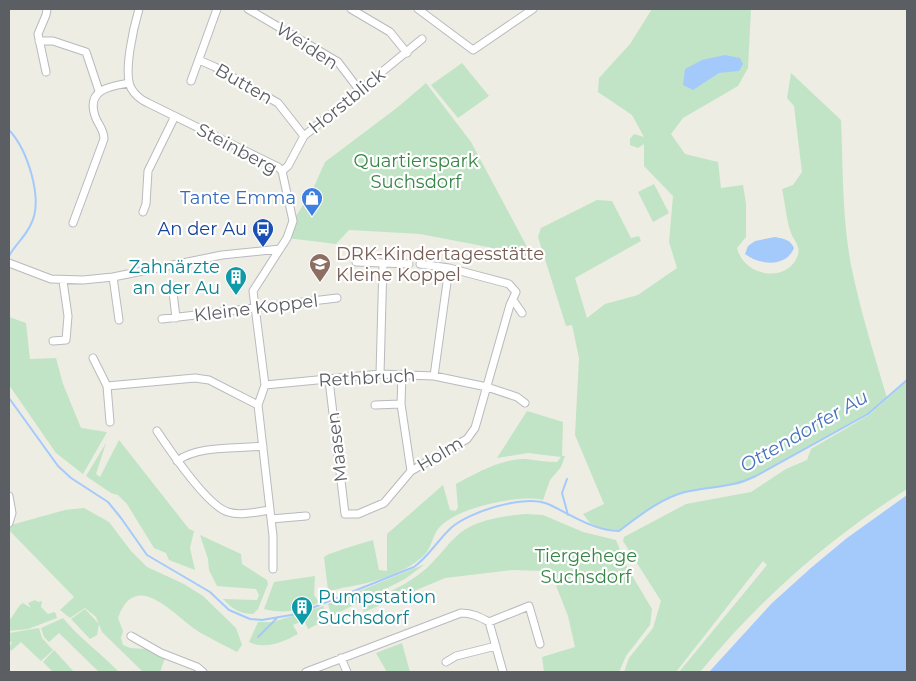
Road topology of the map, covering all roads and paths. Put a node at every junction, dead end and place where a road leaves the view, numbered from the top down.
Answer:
1 (47, 9) edge
2 (139, 9) edge
3 (217, 9) edge
4 (248, 9) edge
5 (351, 9) edge
6 (418, 9) edge
7 (533, 9) edge
8 (422, 39) dead end
9 (39, 41) junction
10 (407, 53) junction
11 (199, 60) junction
12 (46, 72) dead end
13 (191, 81) dead end
14 (129, 83) junction
15 (360, 91) junction
16 (99, 92) junction
17 (175, 116) junction
18 (304, 136) junction
19 (282, 171) junction
20 (143, 212) dead end
21 (73, 224) dead end
22 (280, 249) junction
23 (356, 262) dead end
24 (9, 263) edge
25 (383, 263) junction
26 (409, 264) dead end
27 (420, 264) dead end
28 (449, 268) junction
29 (113, 276) junction
30 (64, 281) junction
31 (173, 292) dead end
32 (337, 298) dead end
33 (514, 300) junction
34 (255, 308) junction
35 (522, 313) dead end
36 (176, 318) junction
37 (119, 320) dead end
38 (162, 320) dead end
39 (53, 341) dead end
40 (93, 358) dead end
41 (380, 374) junction
42 (402, 374) junction
43 (434, 376) junction
44 (329, 380) junction
45 (265, 385) junction
46 (107, 386) junction
47 (487, 387) junction
48 (401, 404) junction
49 (525, 404) dead end
50 (258, 405) junction
51 (375, 405) dead end
52 (110, 422) dead end
53 (157, 430) dead end
54 (263, 446) junction
55 (177, 461) junction
56 (411, 471) junction
57 (9, 496) edge
58 (270, 510) junction
59 (345, 514) joint
60 (306, 516) dead end
61 (271, 519) junction
62 (9, 523) edge
63 (273, 569) dead end
64 (489, 622) junction
65 (131, 636) dead end
66 (540, 644) dead end
67 (496, 646) junction
68 (341, 658) junction
69 (446, 662) dead end
70 (203, 672) edge
71 (306, 672) edge
72 (347, 672) edge
73 (503, 672) edge

1 - 9 street
2 - 14 street
3 - 11 street, Butten
4 - 15 street, Weiden
5 - 10 street
6 - 7 street
8 - 10 street, Horstblick
9 - 12 street
9 - 16 street
10 - 15 street, Horstblick
11 - 13 street, Butten
11 - 18 street, Butten
14 - 16 street
14 - 17 street, Steinberg
15 - 18 street, Horstblick
16 - 21 street
17 - 19 street, Steinberg
17 - 20 street
18 - 19 street, Horstblick
19 - 22 street, Steinberg
22 - 29 street
22 - 34 street, Steinberg
23 - 25 street
24 - 30 street
25 - 26 street
25 - 41 street
27 - 28 street
28 - 33 street
28 - 43 street
29 - 30 street
29 - 37 street
30 - 39 street
31 - 36 street, Kleine Koppel
32 - 34 street, Kleine Koppel
33 - 35 street
33 - 47 street, Holm
34 - 36 street, Kleine Koppel
34 - 45 street, Steinberg
36 - 38 street, Kleine Koppel
40 - 46 street
41 - 42 street, Rethbruch
41 - 44 street, Rethbruch
42 - 43 street, Rethbruch
42 - 48 street
43 - 47 street, Rethbruch
44 - 45 street, Rethbruch
44 - 59 street, Maasen
45 - 50 street, Steinberg
46 - 50 street
46 - 52 street
47 - 49 street, Rethbruch
47 - 56 street, Holm
48 - 51 street
48 - 56 street
50 - 54 street, Steinberg
53 - 55 street
54 - 55 street
54 - 58 street, Steinberg
55 - 58 street
56 - 59 street, Holm
57 - 62 street
58 - 61 street, Steinberg
60 - 61 street
61 - 63 street, Steinberg
64 - 66 street
64 - 67 street
64 - 68 street
65 - 70 street
67 - 69 street
67 - 73 street
68 - 71 street
68 - 72 street

